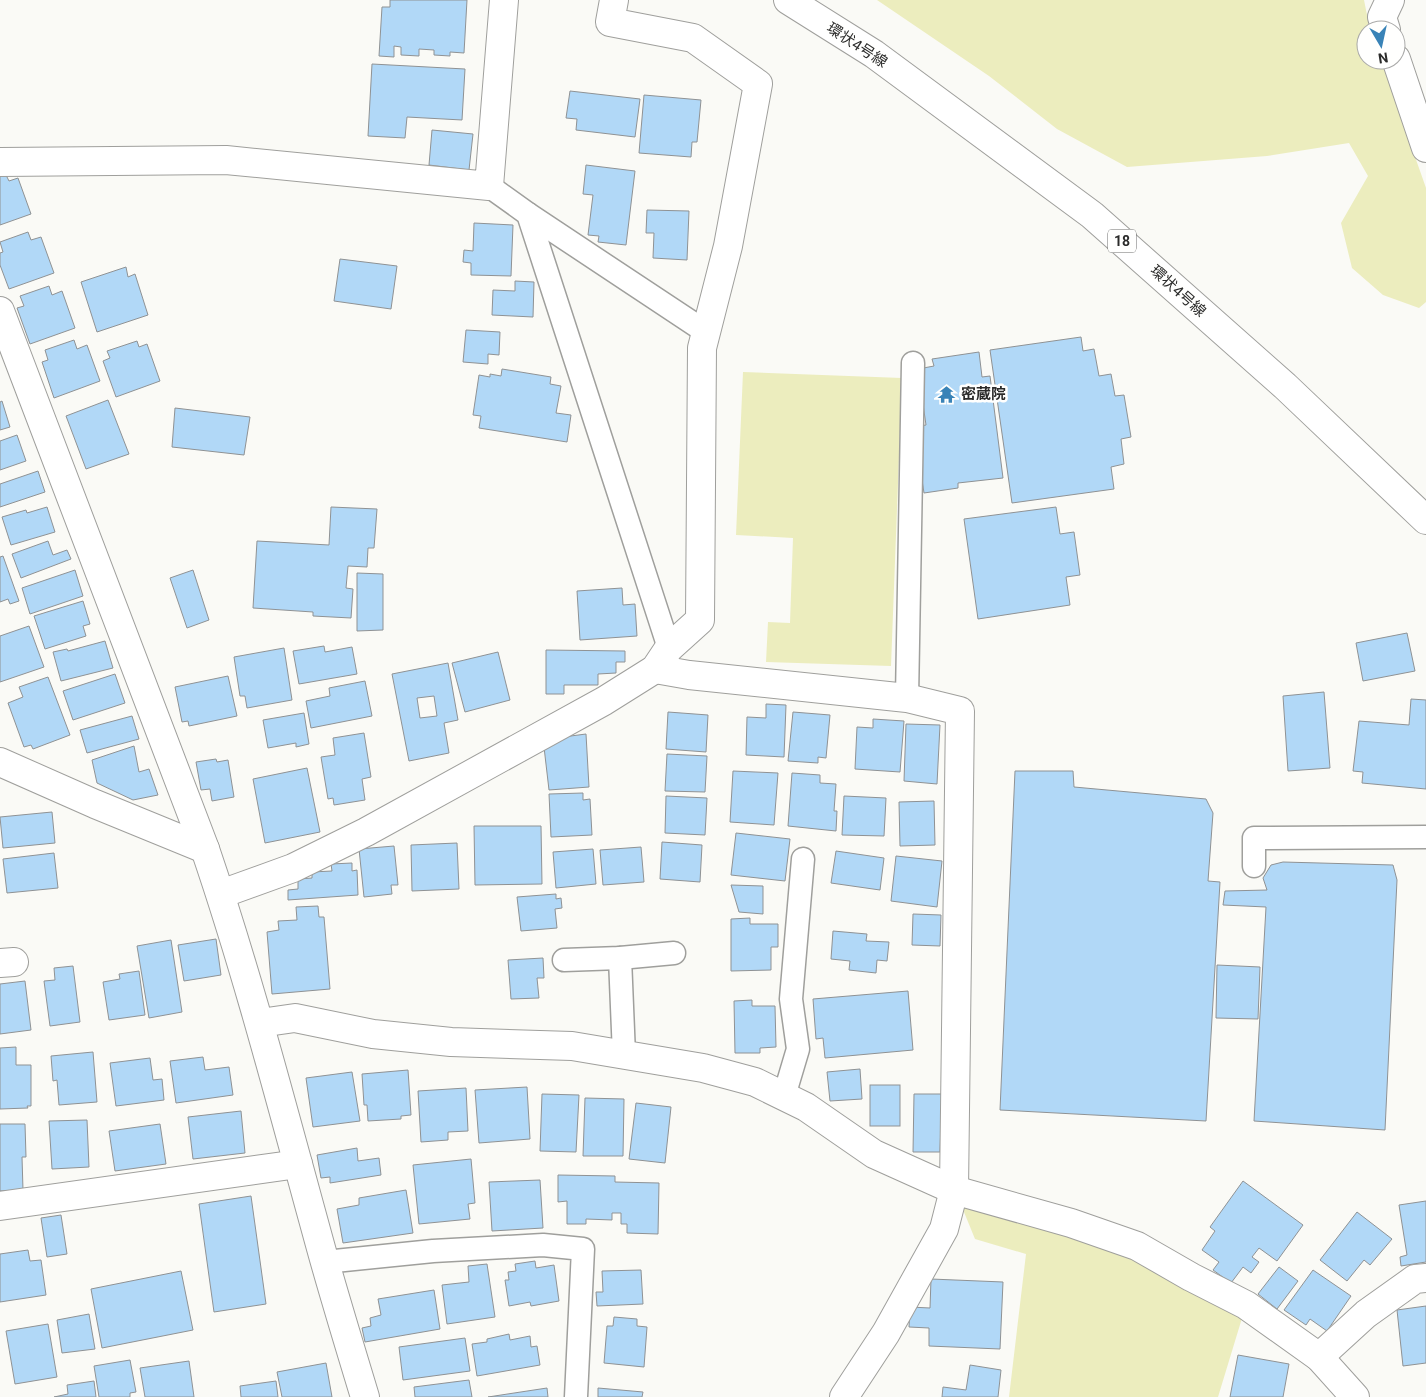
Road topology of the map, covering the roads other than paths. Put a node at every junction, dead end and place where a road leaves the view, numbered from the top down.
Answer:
1 (504, 0) edge
2 (614, 0) edge
3 (788, 0) edge
4 (1390, 0) edge
5 (1383, 20) edge
6 (1400, 70) edge
7 (1426, 148) edge
8 (0, 162) edge
9 (489, 186) junction
10 (528, 214) junction
11 (0, 311) edge
12 (706, 332) junction
13 (913, 363) dead end
14 (1426, 520) edge
15 (662, 658) junction
16 (907, 698) junction
17 (2, 758) edge
18 (1426, 837) edge
19 (205, 849) junction
20 (803, 859) dead end
21 (1254, 866) dead end
22 (220, 894) junction
23 (674, 953) dead end
24 (620, 958) junction
25 (564, 960) dead end
26 (260, 1023) junction
27 (624, 1055) junction
28 (784, 1096) junction
29 (298, 1164) junction
30 (954, 1190) junction
31 (0, 1206) edge
32 (325, 1262) junction
33 (1426, 1278) edge
34 (1319, 1356) junction
35 (365, 1397) edge
36 (576, 1397) edge
37 (844, 1397) edge
38 (1355, 1397) edge

1 - 9 street
2 - 12 street
3 - 14 street, 環状4号線 / 18
4 - 5 street
6 - 7 street
8 - 9 street
9 - 10 lane
10 - 12 lane
10 - 15 lane
11 - 19 street
12 - 15 street
13 - 16 lane
15 - 16 street
15 - 22 street
16 - 30 street
17 - 19 street
18 - 21 lane
19 - 22 street
20 - 28 lane
22 - 26 street
23 - 24 lane
24 - 25 lane
24 - 27 lane
26 - 27 street
26 - 29 street
27 - 28 street
28 - 30 street
29 - 31 street
29 - 32 street
30 - 34 street
30 - 37 street
32 - 35 street
32 - 36 lane
33 - 34 street
34 - 38 street

